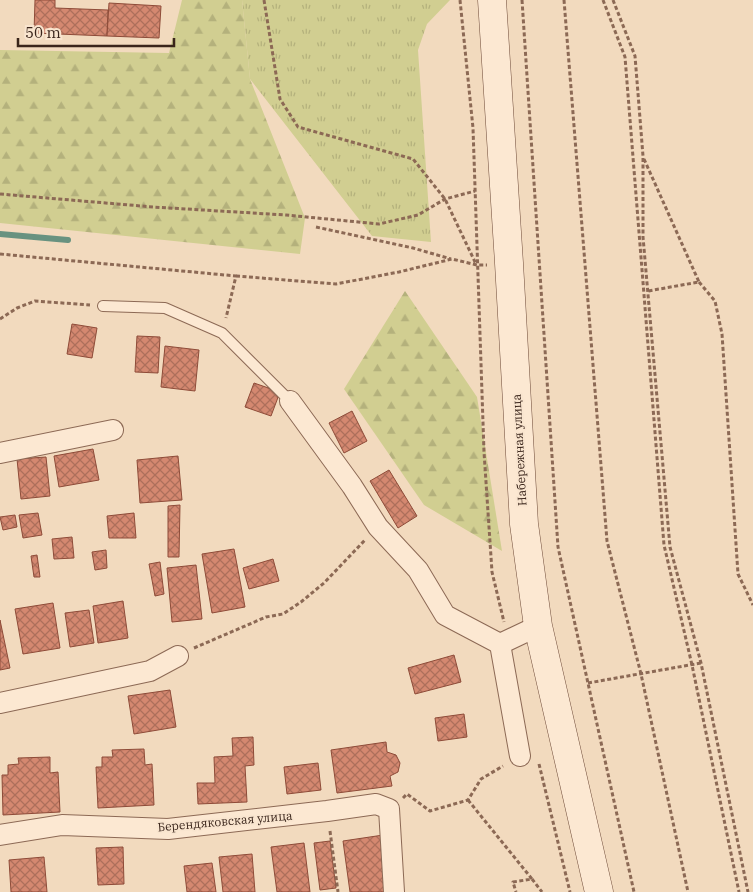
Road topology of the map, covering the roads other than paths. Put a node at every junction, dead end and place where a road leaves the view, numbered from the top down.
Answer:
1 (492, 0) edge
2 (103, 306) road end
3 (290, 401) joint
4 (113, 430) dead end
5 (0, 453) edge
6 (538, 626) junction
7 (500, 644) junction
8 (178, 656) road end
9 (0, 703) edge
10 (520, 756) road end
11 (0, 835) edge
12 (394, 892) edge
13 (598, 892) edge

1 - 6 main road, Набережная улица
2 - 3 lane
3 - 7 street
4 - 5 street
6 - 7 street
6 - 13 main road, Набережная улица
7 - 10 street
8 - 9 street
11 - 12 street, Берендяковская улица

